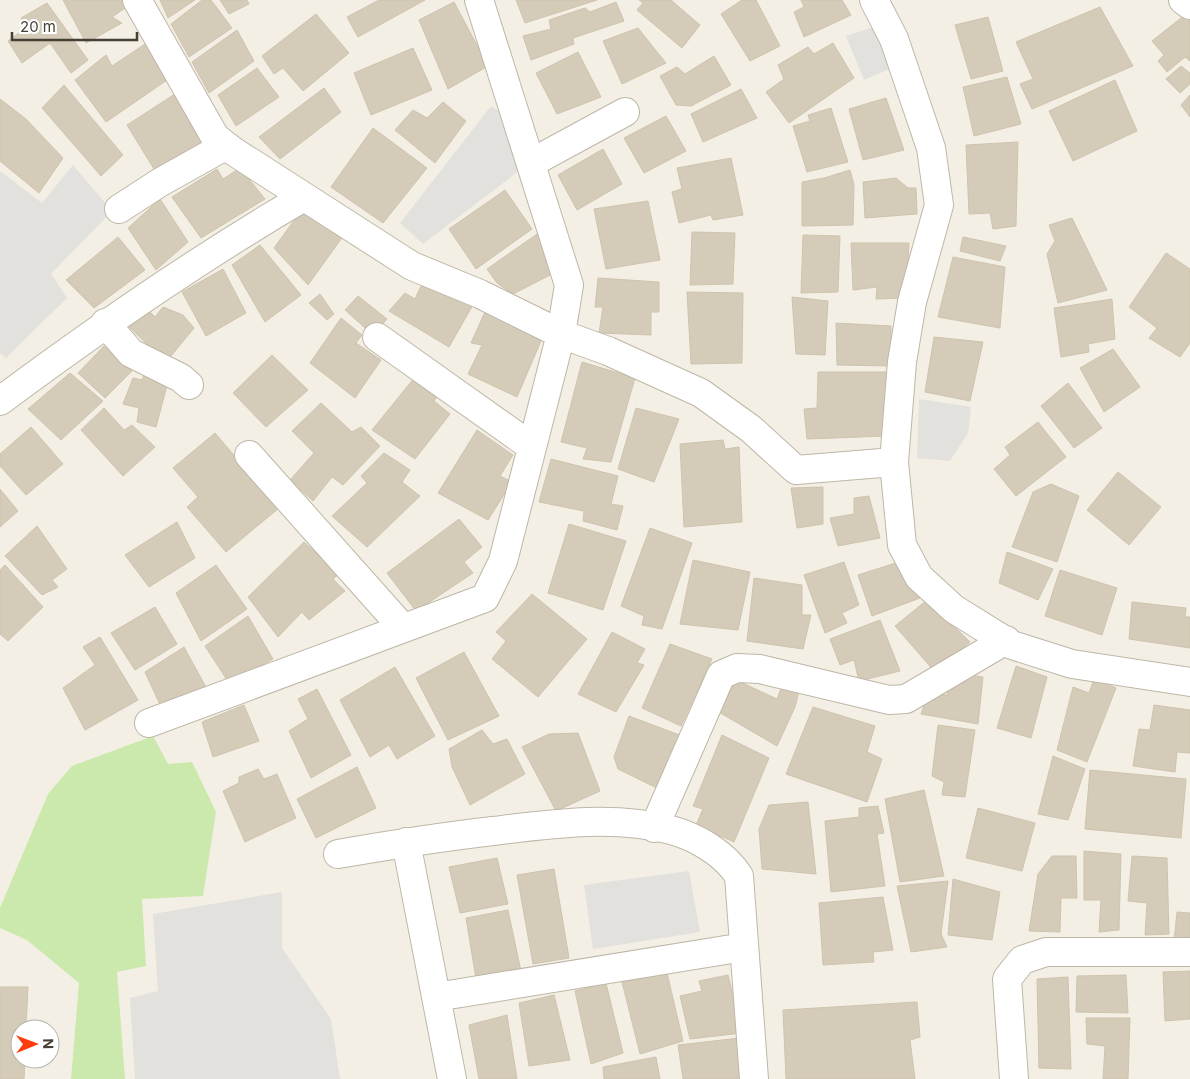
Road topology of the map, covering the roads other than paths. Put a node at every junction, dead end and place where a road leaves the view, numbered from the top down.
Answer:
1 (137, 0) edge
2 (480, 0) edge
3 (874, 0) edge
4 (1184, 0) edge
5 (1190, 5) edge
6 (625, 112) dead end
7 (226, 146) junction
8 (530, 163) junction
9 (304, 197) junction
10 (119, 209) dead end
11 (105, 323) junction
12 (561, 334) junction
13 (377, 337) dead end
14 (189, 385) dead end
15 (0, 401) edge
16 (532, 447) junction
17 (249, 455) dead end
18 (894, 462) junction
19 (403, 628) junction
20 (1006, 640) junction
21 (1190, 682) edge
22 (149, 723) dead end
23 (654, 828) junction
24 (406, 842) junction
25 (338, 854) dead end
26 (744, 947) junction
27 (1190, 952) edge
28 (436, 997) junction
29 (452, 1079) edge
30 (754, 1079) edge
31 (1014, 1079) edge

1 - 7 street
2 - 8 street
3 - 18 street
4 - 5 street
6 - 8 street
7 - 9 street
7 - 10 street
8 - 12 street
9 - 11 street
9 - 12 street
11 - 14 street
11 - 15 street
12 - 16 street
12 - 18 street
13 - 16 street
16 - 19 street
17 - 19 street
18 - 20 street
19 - 22 street
20 - 21 street
20 - 23 street
23 - 24 street
23 - 26 street
24 - 25 street
24 - 28 street
26 - 28 street
26 - 30 street
27 - 31 street
28 - 29 street

